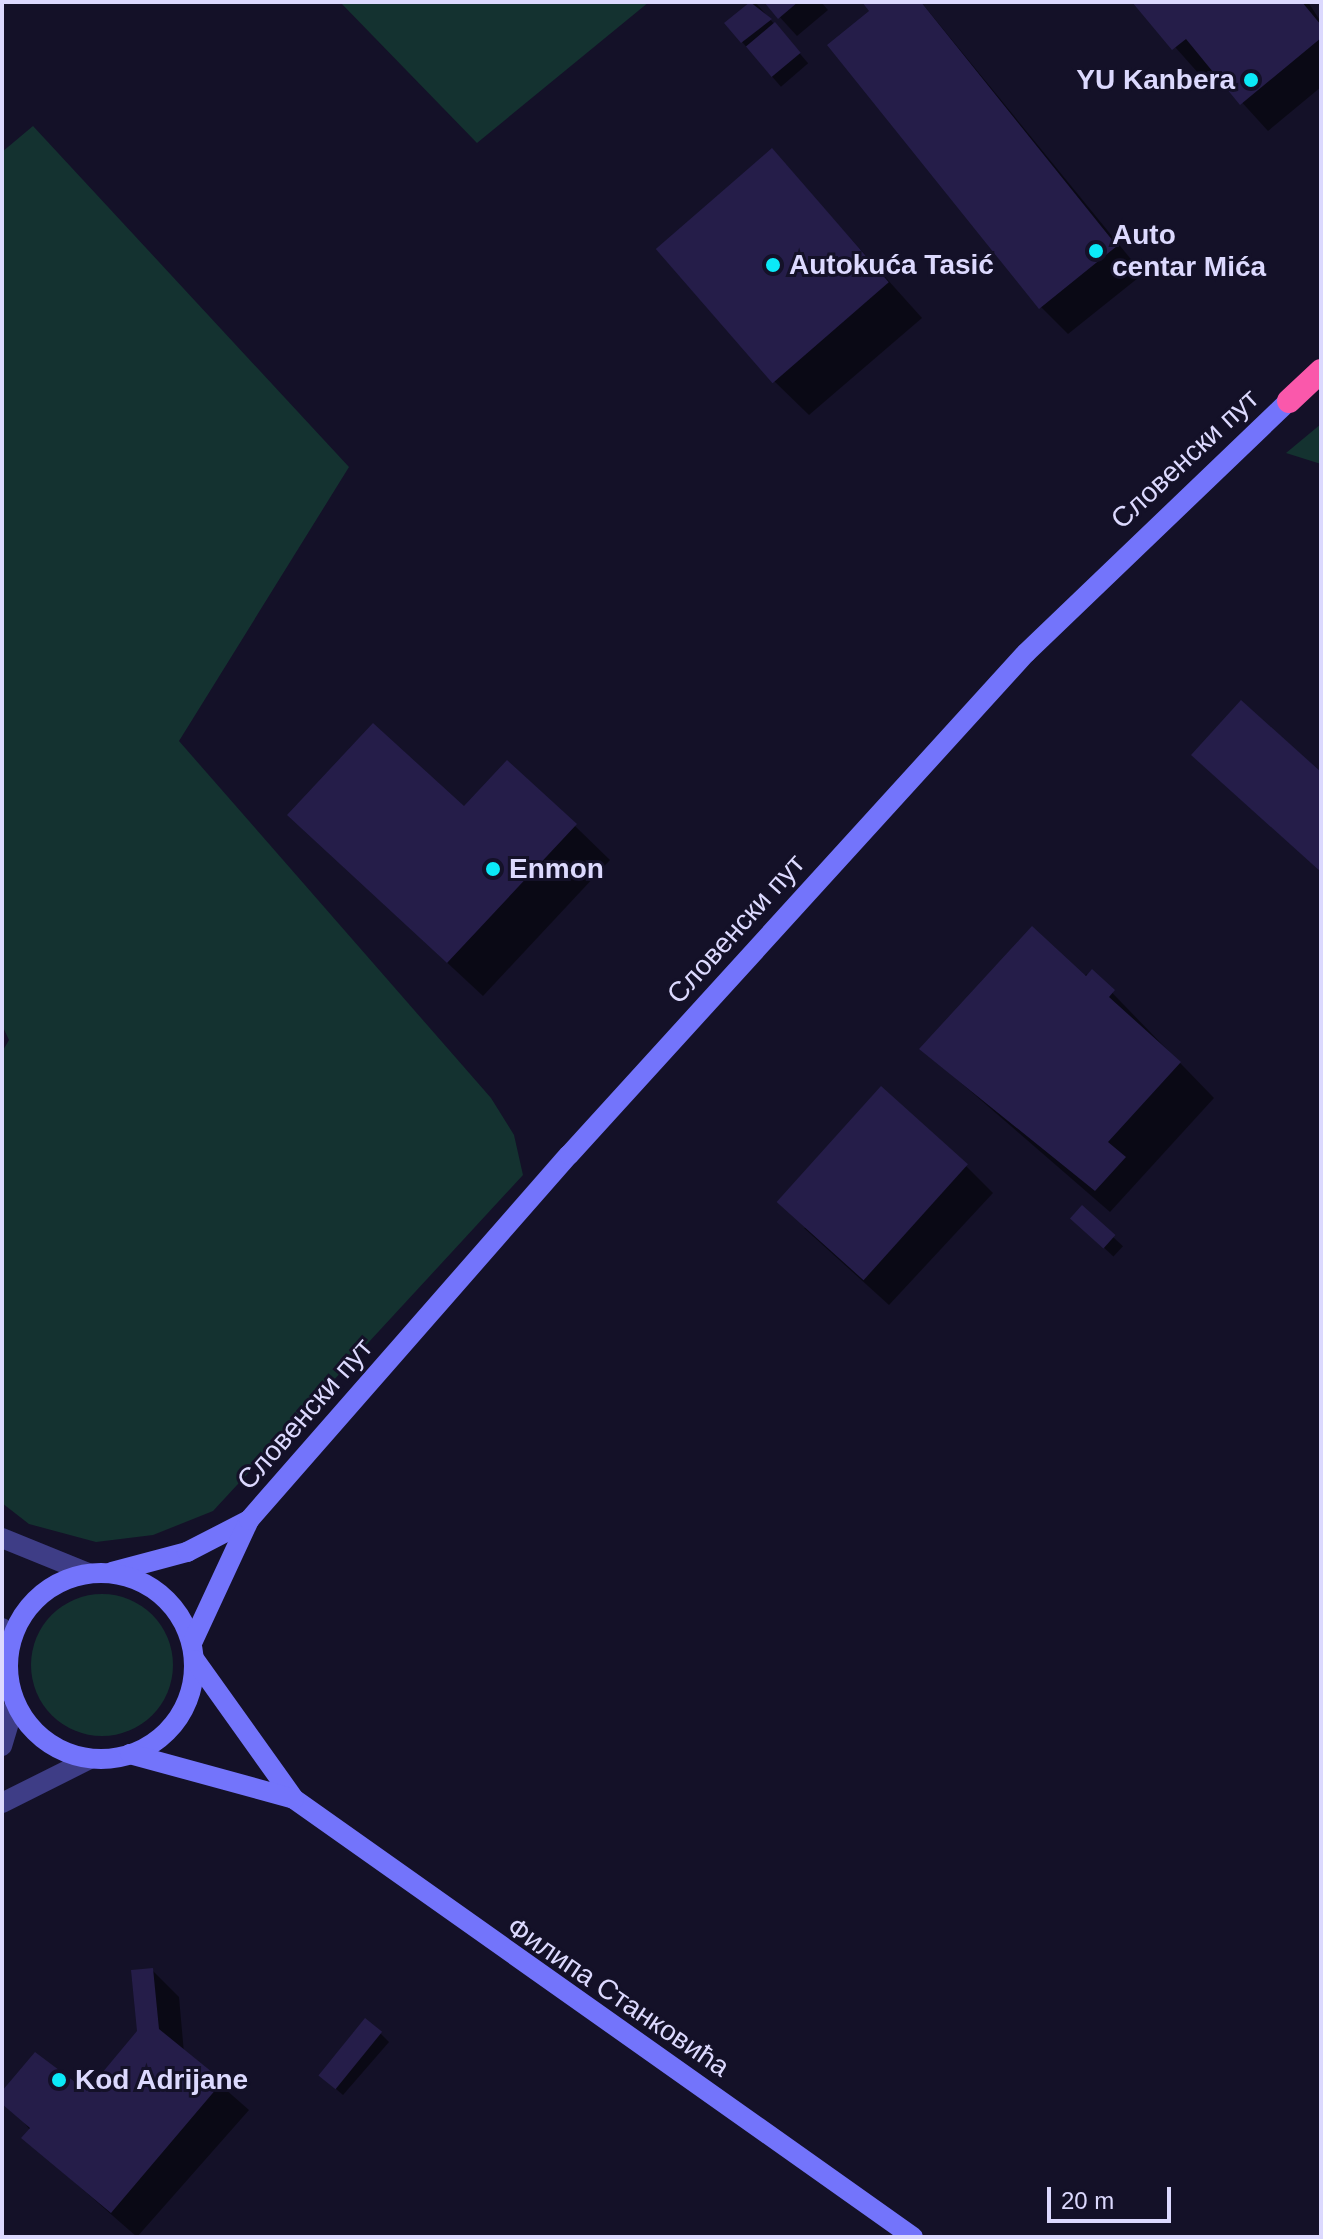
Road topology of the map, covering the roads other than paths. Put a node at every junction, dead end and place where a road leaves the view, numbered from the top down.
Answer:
1 (1321, 371) edge
2 (1289, 401) joint
3 (249, 1520) junction
4 (2, 1538) edge
5 (88, 1573) junction
6 (109, 1573) junction
7 (2, 1628) edge
8 (194, 1652) junction
9 (8, 1653) junction
10 (15, 1703) junction
11 (2, 1746) edge
12 (130, 1754) junction
13 (90, 1759) junction
14 (294, 1799) junction
15 (2, 1803) edge
16 (913, 2237) edge

1 - 2 highway
2 - 3 main road, Словенски пут
3 - 6 main road, Словенски пут
3 - 8 main road, Словенски пут
4 - 5 street
5 - 6 main road
5 - 9 main road
6 - 8 main road
7 - 9 street
8 - 12 main road
8 - 14 main road, Филипа Станковића
9 - 10 main road
10 - 11 street
10 - 13 main road
12 - 13 main road
12 - 14 main road, Филипа Станковића
13 - 15 street
14 - 16 main road, Филипа Станковића

